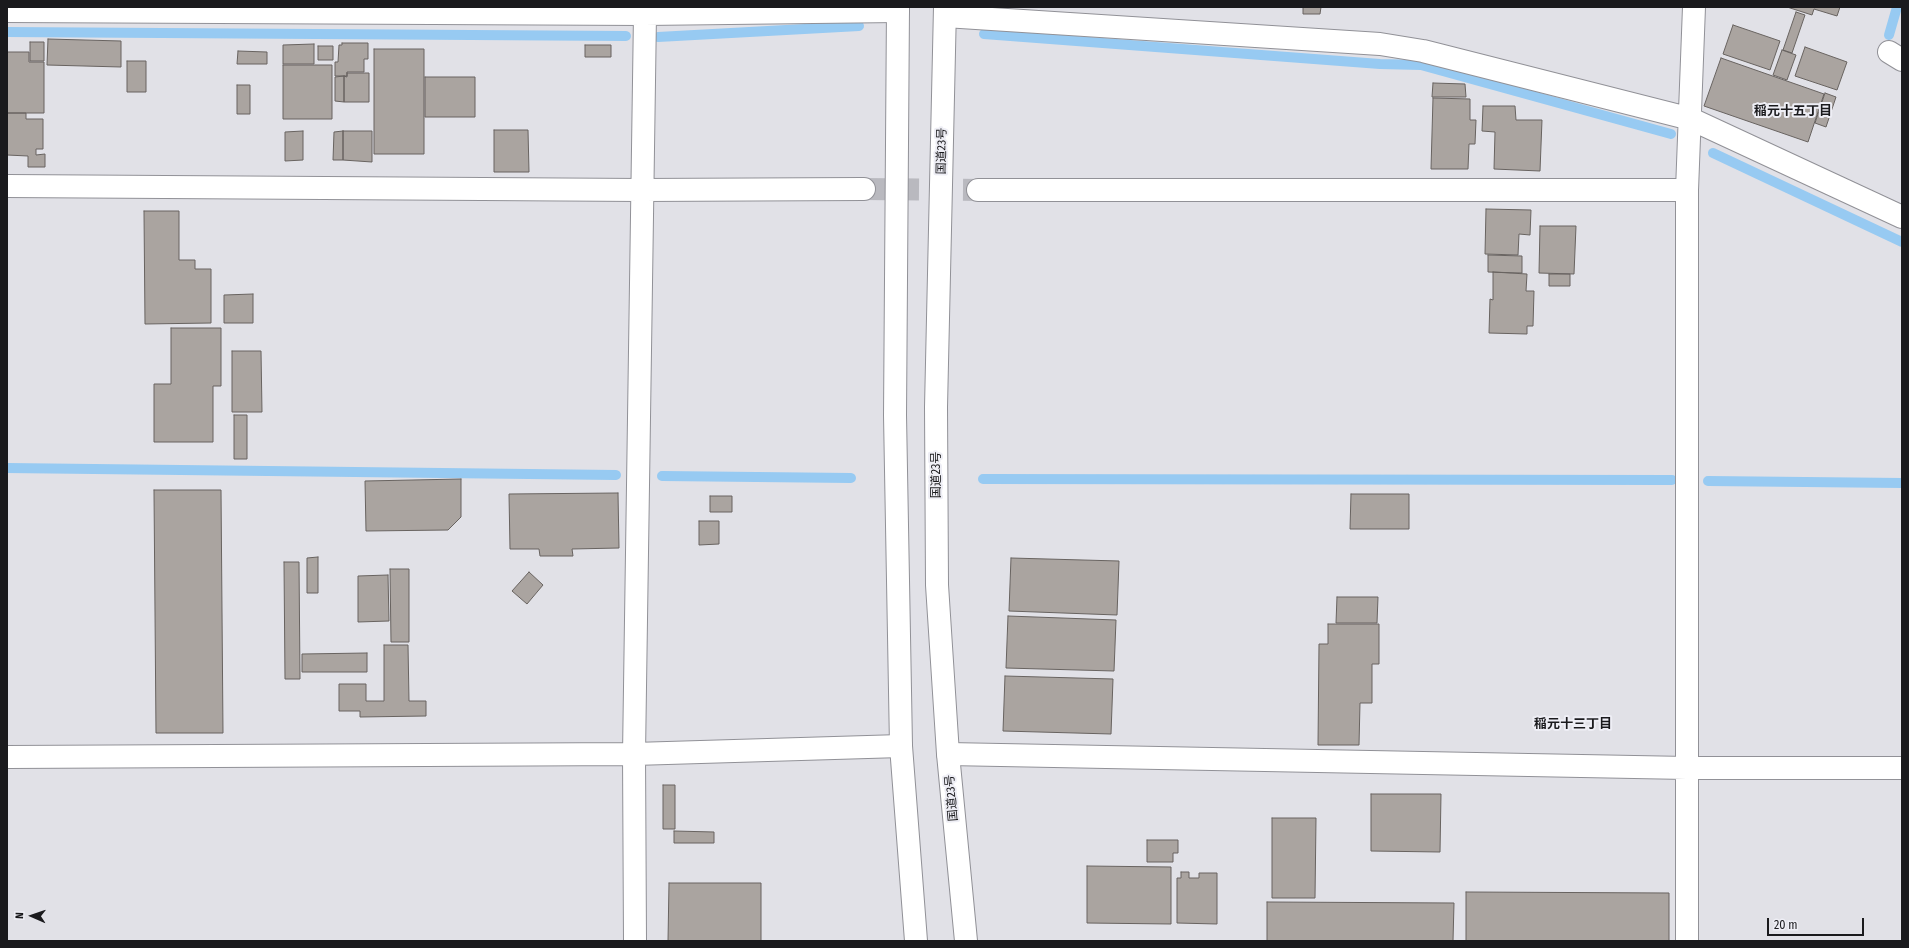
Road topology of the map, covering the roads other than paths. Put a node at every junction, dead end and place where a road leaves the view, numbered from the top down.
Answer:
1 (1693, 8) edge
2 (898, 9) edge
3 (708, 10) edge
4 (7, 11) edge
5 (945, 12) edge
6 (646, 14) junction
7 (1691, 119) junction
8 (7, 186) edge
9 (864, 189) tunnel mouth
10 (642, 190) junction
11 (978, 190) tunnel mouth
12 (1687, 190) junction
13 (1902, 217) edge
14 (901, 746) junction
15 (634, 754) junction
16 (948, 754) junction
17 (7, 757) edge
18 (1687, 768) junction
19 (1902, 768) edge
20 (636, 941) edge
21 (916, 941) edge
22 (966, 941) edge
23 (1687, 941) edge

1 - 7 main road
2 - 3 main road
2 - 14 main road
3 - 6 main road
4 - 6 main road
5 - 7 main road
5 - 16 main road, 国道23号
6 - 10 main road
7 - 12 main road
7 - 13 main road
8 - 10 main road
9 - 10 main road
10 - 15 main road
11 - 12 main road
12 - 18 main road
14 - 15 main road
14 - 21 main road
15 - 17 main road
15 - 20 main road
16 - 18 main road
16 - 22 main road, 国道23号
18 - 19 main road
18 - 23 main road

